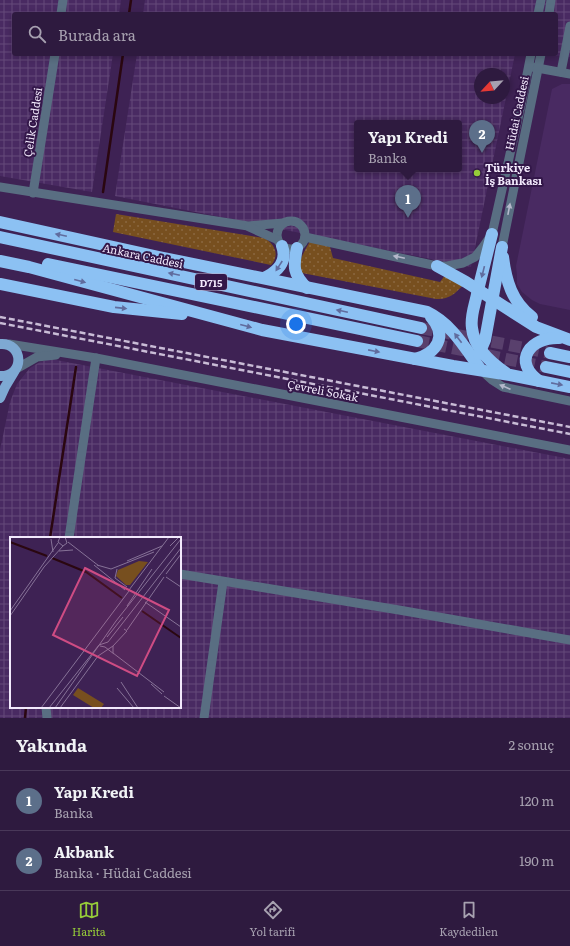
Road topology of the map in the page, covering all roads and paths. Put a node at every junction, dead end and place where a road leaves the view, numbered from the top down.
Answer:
1 (63, 0) edge
2 (541, 0) edge
3 (551, 0) edge
4 (61, 12) edge
5 (538, 12) edge
6 (549, 12) edge
7 (570, 26) edge
8 (55, 56) edge
9 (530, 56) edge
10 (541, 56) edge
11 (528, 66) junction
12 (538, 68) junction
13 (566, 73) edge
14 (0, 187) edge
15 (33, 193) junction
16 (0, 222) edge
17 (283, 223) junction
18 (248, 226) junction
19 (492, 234) junction
20 (0, 237) edge
21 (305, 237) junction
22 (280, 243) junction
23 (34, 244) junction
24 (297, 248) junction
25 (502, 248) junction
26 (0, 254) edge
27 (159, 257) junction
28 (0, 261) edge
29 (437, 266) junction
30 (264, 278) junction
31 (0, 284) edge
32 (307, 288) junction
33 (478, 290) junction
34 (492, 299) junction
35 (419, 310) junction
36 (219, 318) junction
37 (421, 328) tunnel mouth
38 (568, 337) edge
39 (417, 341) tunnel mouth
40 (3, 344) edge
41 (481, 350) junction
42 (550, 353) tunnel mouth
43 (71, 354) junction
44 (570, 357) edge
45 (96, 358) junction
46 (414, 359) junction
47 (473, 359) junction
48 (453, 366) junction
49 (546, 367) tunnel mouth
50 (15, 370) junction
51 (481, 370) junction
52 (570, 372) edge
53 (510, 375) junction
54 (0, 376) edge
55 (539, 381) junction
56 (570, 387) edge
57 (0, 398) edge
58 (570, 402) edge
59 (570, 450) edge
60 (69, 537) edge
61 (181, 574) edge
62 (223, 582) junction
63 (570, 640) edge
64 (46, 708) edge
65 (47, 718) edge
66 (204, 718) edge

1 - 4 street
2 - 5 street
3 - 6 street
7 - 13 street
8 - 15 street, Çelik Caddesi
9 - 11 street, Hüdai Caddesi
10 - 12 street, Hüdai Caddesi
11 - 12 street
11 - 19 street, Hüdai Caddesi
12 - 13 street
25 -> 12 street, Hüdai Caddesi
14 - 15 street
15 - 18 street
27 -> 16 highway
17 - 18 street
17 - 21 street
17 - 22 street
18 - 22 street
19 - 29 street
19 -> 33 highway
20 - 23 highway, Ankara Caddesi / D715
21 - 24 street
29 -> 21 street
22 - 24 street
22 -> 30 highway
23 - 27 highway
37 -> 23 highway, Ankara Caddesi / D715
24 - 32 highway
25 - 34 highway
25 - 38 highway
26 - 39 highway, D715
27 - 30 highway
28 -> 36 highway
29 - 33 highway
30 - 32 highway
31 -> 36 highway
32 - 35 highway
33 - 34 highway
33 - 41 highway
34 - 38 highway
34 - 41 highway
35 - 46 highway
47 -> 35 highway
36 -> 46 highway
38 - 55 highway
40 - 43 street, Çevreli Sokak
40 - 50 main road
41 - 47 highway
41 - 53 highway
42 - 44 highway
43 - 45 street, Çevreli Sokak
43 - 50 street
45 - 59 street, Çevreli Sokak
45 - 60 street
46 - 48 highway
47 - 48 highway
47 - 51 highway
48 - 51 highway
49 - 52 highway
50 - 54 main road
50 - 57 main road
51 - 53 highway
58 -> 51 street
53 - 55 highway
55 -> 56 highway
61 - 62 street
62 - 63 street
62 - 66 street
64 - 65 street

